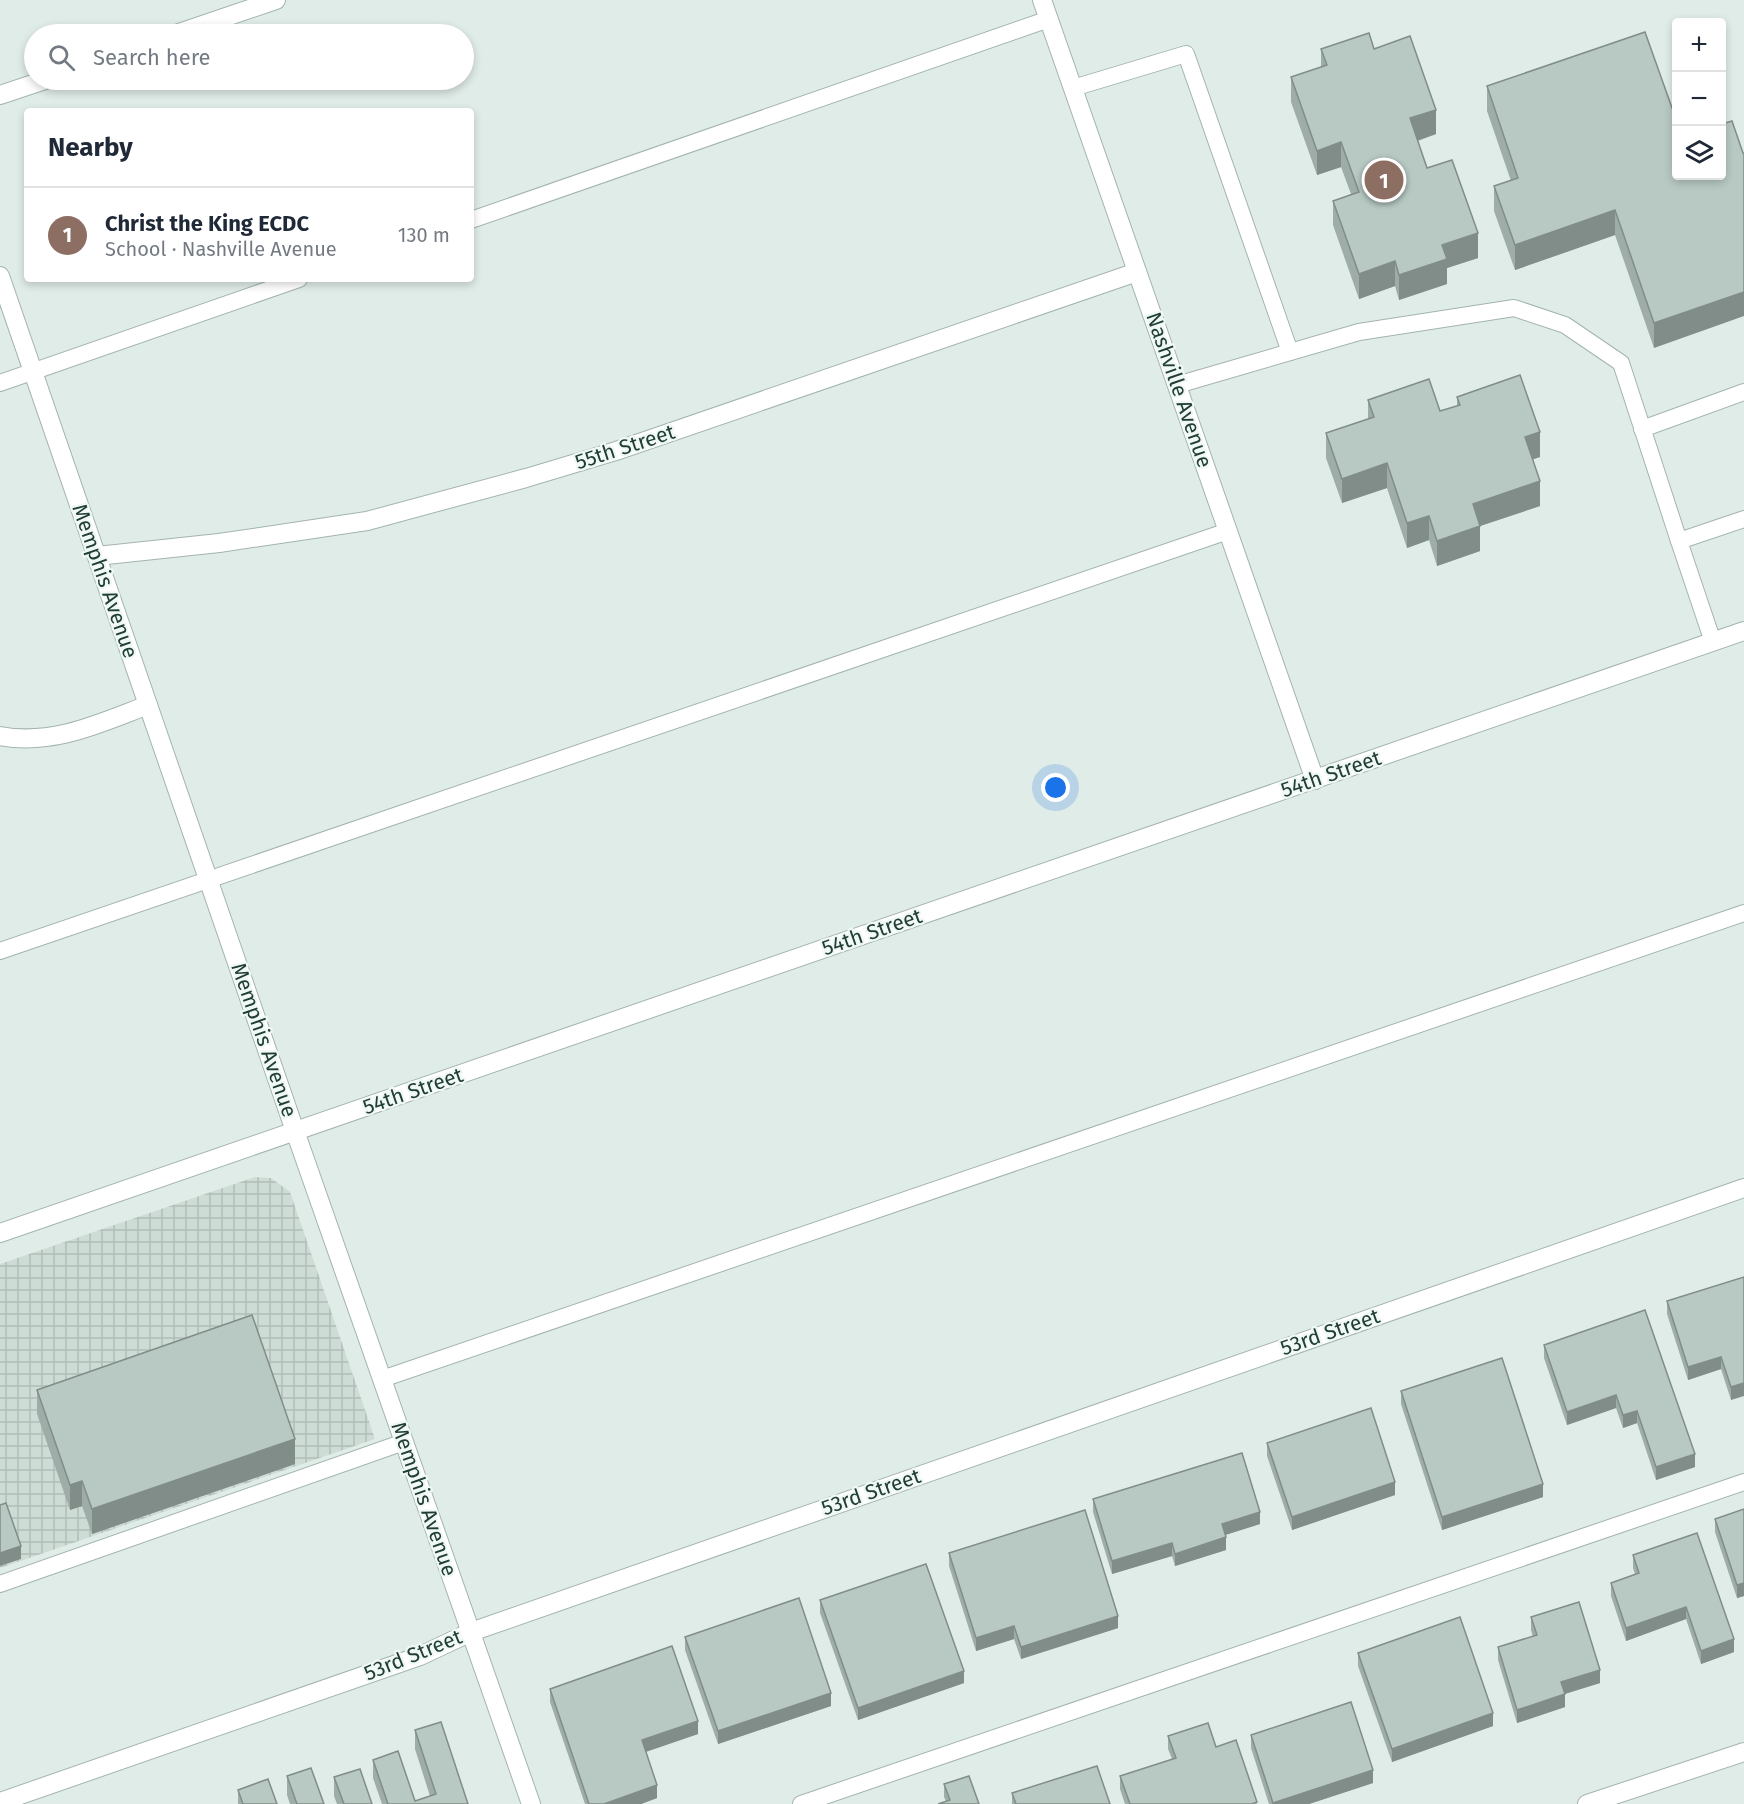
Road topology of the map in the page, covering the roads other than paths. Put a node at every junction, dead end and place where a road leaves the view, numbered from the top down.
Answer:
1 (276, 0) edge
2 (1042, 0) edge
3 (1049, 19) junction
4 (205, 24) edge
5 (24, 87) edge
6 (1073, 88) junction
7 (0, 95) edge
8 (474, 218) edge
9 (1137, 272) junction
10 (0, 276) edge
11 (290, 282) edge
12 (1290, 352) junction
13 (33, 371) junction
14 (0, 383) edge
15 (1177, 385) junction
16 (1744, 392) edge
17 (1642, 429) junction
18 (1744, 519) edge
19 (1228, 531) junction
20 (1679, 541) junction
21 (97, 556) junction
22 (1744, 631) edge
23 (1713, 642) junction
24 (148, 705) junction
25 (0, 736) edge
26 (1315, 780) junction
27 (208, 879) junction
28 (1744, 912) edge
29 (0, 951) edge
30 (295, 1131) junction
31 (1744, 1188) edge
32 (0, 1233) edge
33 (382, 1379) junction
34 (404, 1442) junction
35 (1744, 1482) edge
36 (0, 1584) edge
37 (471, 1632) junction
38 (1744, 1752) edge
39 (0, 1802) edge
40 (531, 1804) edge
41 (801, 1804) edge
42 (1587, 1804) edge

1 - 4 street
2 - 3 street, Nashville Avenue
3 - 6 street, Nashville Avenue
3 - 8 lane
5 - 7 street
6 - 9 street, Nashville Avenue
6 - 12 lane
9 - 15 street, Nashville Avenue
9 - 21 street, 55th Street
10 - 13 street, Memphis Avenue
11 - 13 lane
12 - 15 lane
12 - 17 lane
13 - 14 lane
13 - 21 street, Memphis Avenue
15 - 19 street, Nashville Avenue
16 - 17 lane
17 - 20 lane
18 - 20 lane
19 - 26 street, Nashville Avenue
19 - 27 lane
20 - 23 lane
21 - 24 street, Memphis Avenue
22 - 23 street, 54th Street
23 - 26 street, 54th Street
24 - 25 street
24 - 27 street, Memphis Avenue
26 - 30 street, 54th Street
27 - 29 lane
27 - 30 street, Memphis Avenue
28 - 33 lane
30 - 32 street, 54th Street
30 - 33 street, Memphis Avenue
31 - 37 street, 53rd Street
33 - 34 street, Memphis Avenue
34 - 36 lane
34 - 37 street, Memphis Avenue
35 - 41 lane
37 - 39 street, 53rd Street
37 - 40 street, Memphis Avenue
38 - 42 street

